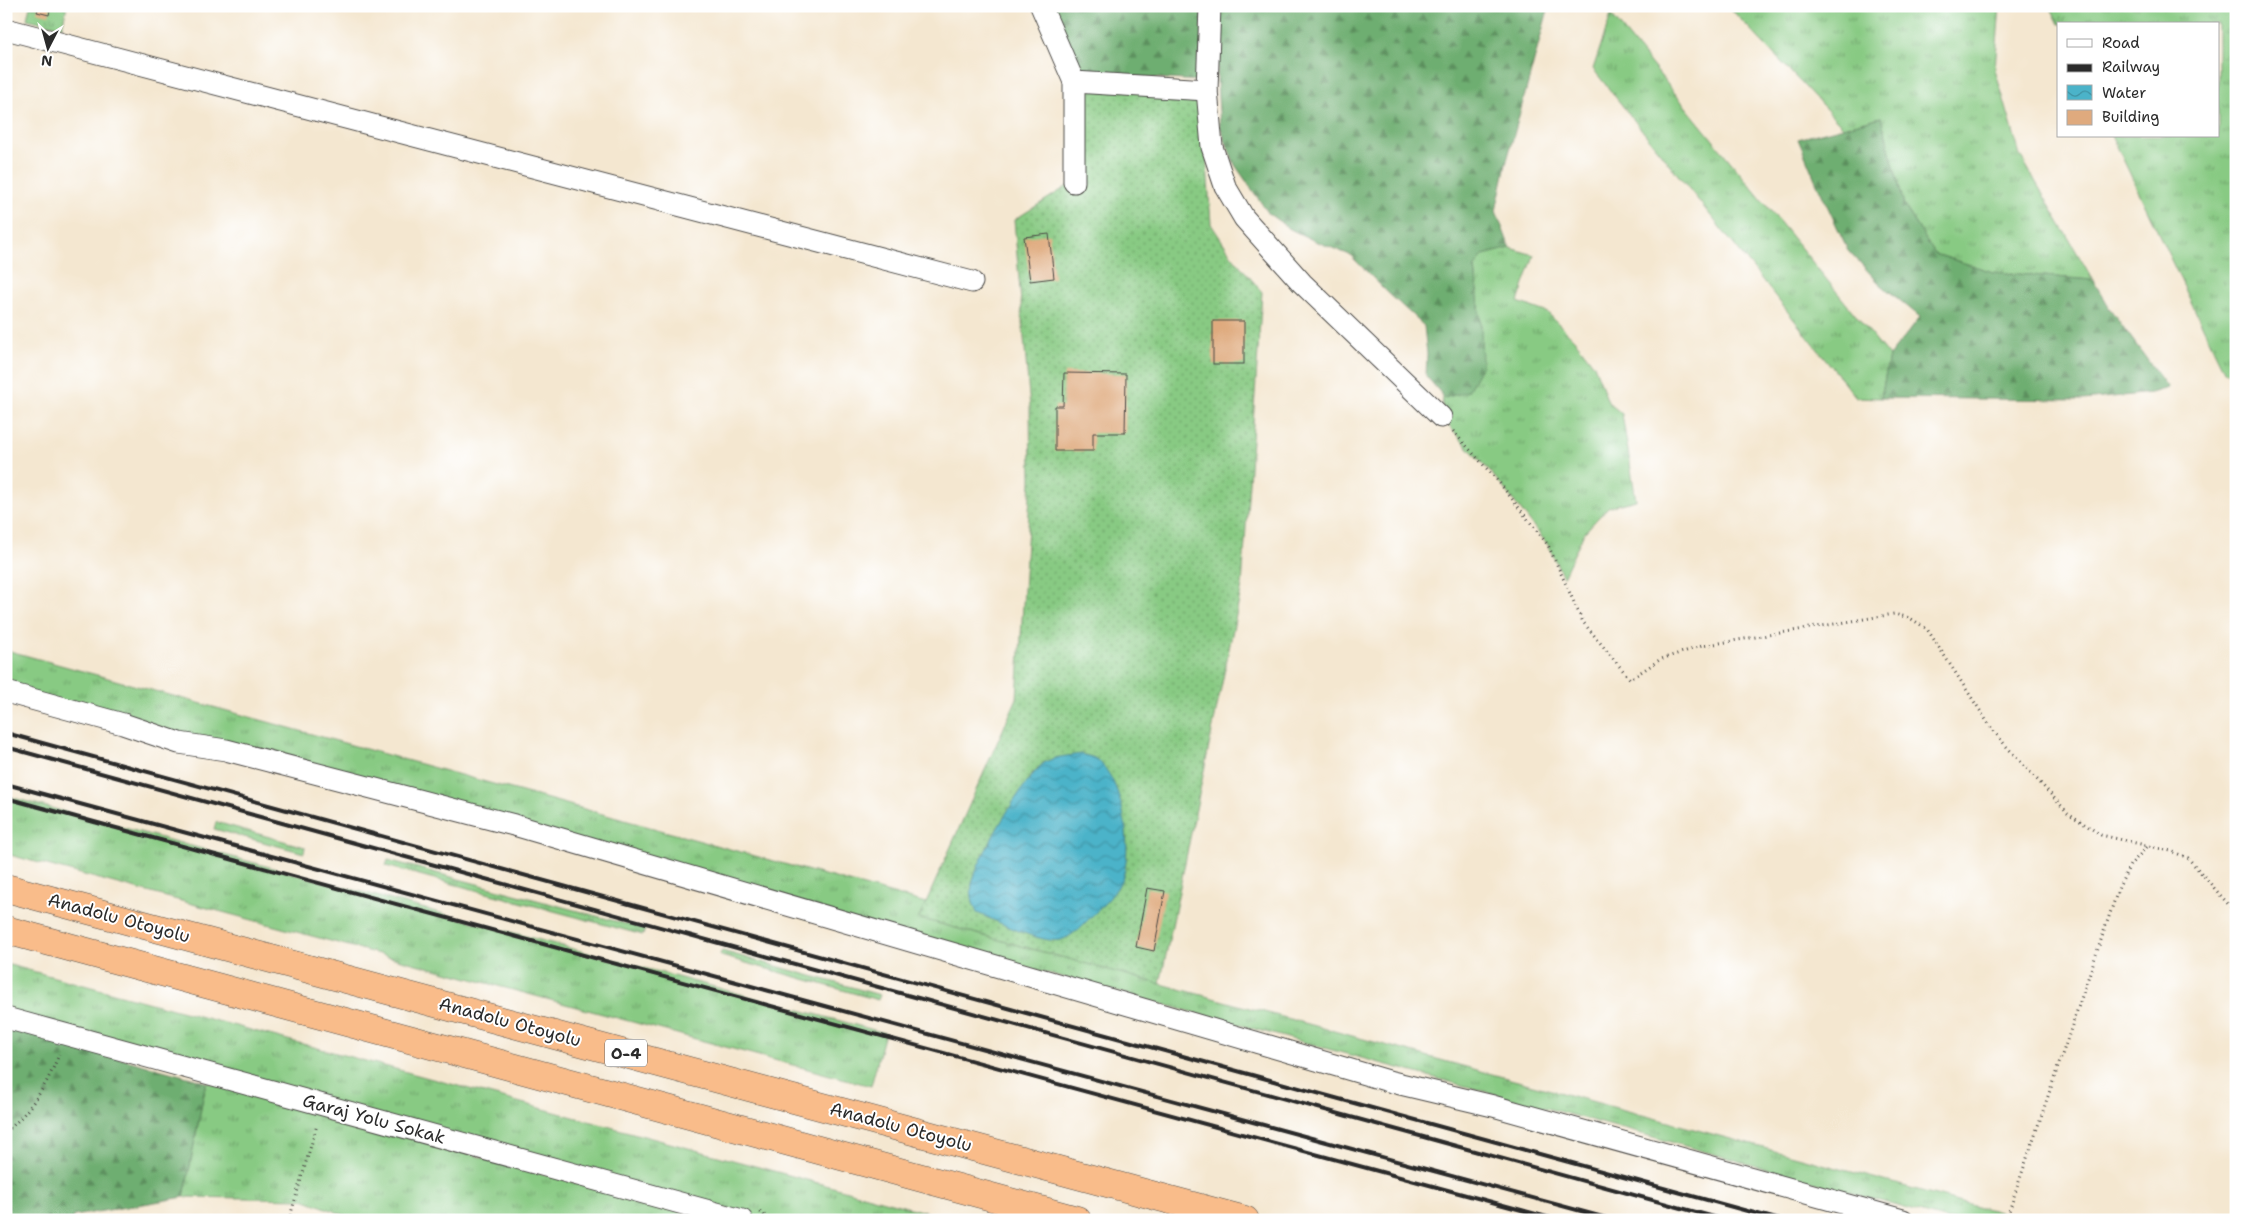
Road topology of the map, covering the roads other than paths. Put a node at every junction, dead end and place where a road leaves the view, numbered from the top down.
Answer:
1 (1041, 6) edge
2 (1210, 6) edge
3 (6, 29) edge
4 (1074, 82) junction
5 (1207, 90) junction
6 (1074, 182) dead end
7 (972, 282) dead end
8 (1441, 418) road end
9 (6, 692) edge
10 (6, 888) edge
11 (6, 930) edge
12 (6, 1018) edge
13 (742, 1220) edge
14 (1077, 1220) edge
15 (1245, 1220) edge
16 (1903, 1220) edge

1 - 4 street
2 - 5 street
3 - 7 street
4 - 5 street
4 - 6 street
5 - 8 street
9 - 16 street
10 - 15 highway, Anadolu Otoyolu / O-4
11 - 14 highway, O-4
12 - 13 street, Garaj Yolu Sokak

